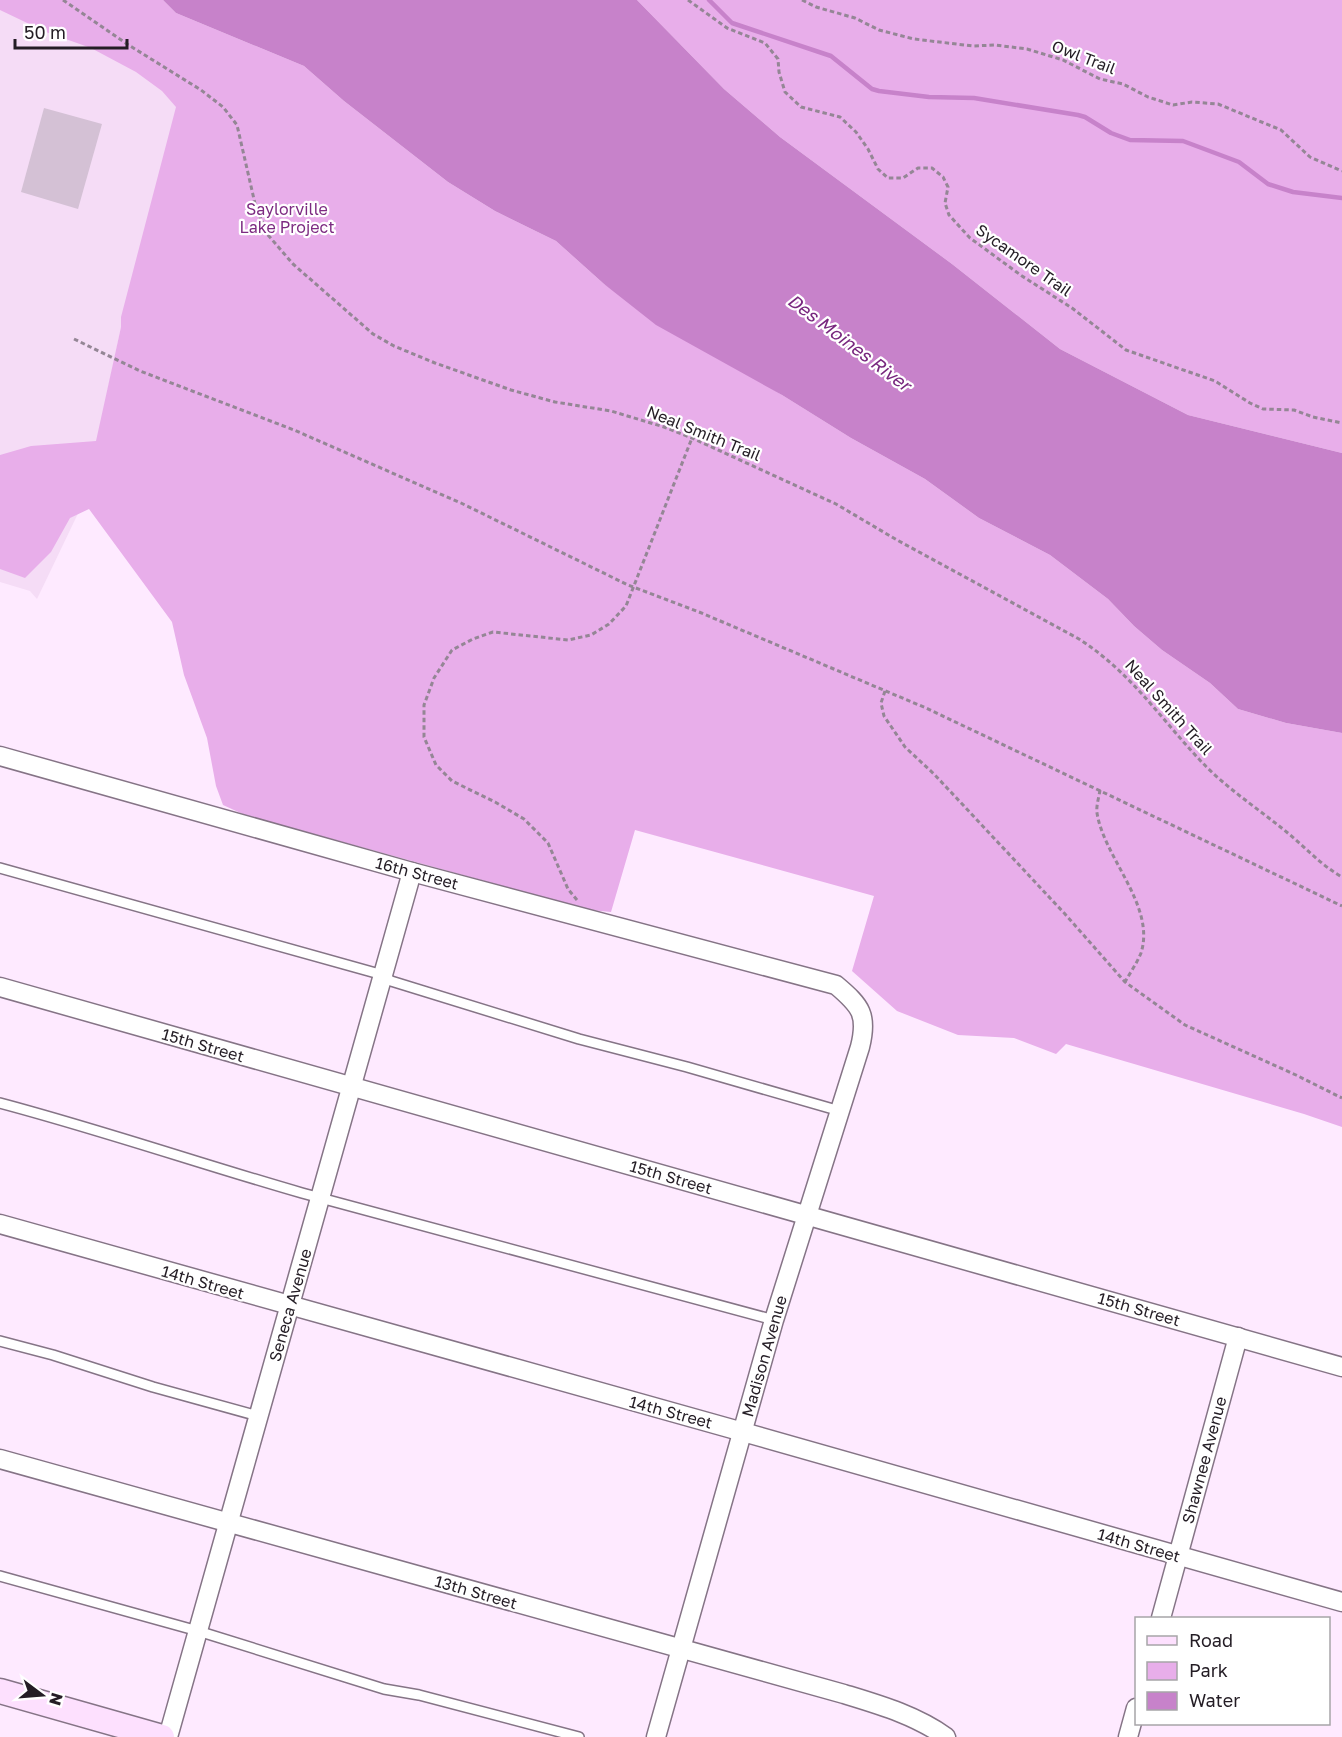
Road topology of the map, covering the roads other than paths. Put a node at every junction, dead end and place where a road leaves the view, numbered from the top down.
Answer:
1 (0, 756) edge
2 (0, 868) edge
3 (412, 872) junction
4 (383, 975) junction
5 (836, 985) joint
6 (0, 987) edge
7 (351, 1087) junction
8 (0, 1103) edge
9 (840, 1111) junction
10 (320, 1197) junction
11 (806, 1215) junction
12 (0, 1224) edge
13 (290, 1306) junction
14 (774, 1320) junction
15 (1238, 1337) junction
16 (0, 1341) edge
17 (1342, 1367) edge
18 (258, 1416) junction
19 (743, 1432) junction
20 (0, 1459) edge
21 (228, 1523) junction
22 (1178, 1557) junction
23 (0, 1576) edge
24 (1342, 1602) edge
25 (1161, 1617) edge
26 (198, 1631) junction
27 (681, 1649) junction
28 (0, 1691) edge
29 (1135, 1714) edge
30 (162, 1737) edge
31 (168, 1737) edge
32 (579, 1737) edge
33 (656, 1737) edge
34 (946, 1737) edge
35 (1128, 1737) edge

1 - 3 street, 16th Street
2 - 4 lane
3 - 4 street, Seneca Avenue
3 - 5 street, 16th Street
4 - 7 street, Seneca Avenue
4 - 9 lane
5 - 9 street, Madison Avenue
6 - 7 street, 15th Street
7 - 10 street, Seneca Avenue
7 - 11 street, 15th Street
8 - 10 lane
9 - 11 street, Madison Avenue
10 - 13 street, Seneca Avenue
10 - 14 lane
11 - 14 street, Madison Avenue
11 - 15 street, 15th Street
12 - 13 street, 14th Street
13 - 18 street, Seneca Avenue
13 - 19 street, 14th Street
14 - 19 street, Madison Avenue
15 - 17 street, 15th Street
15 - 22 street, Shawnee Avenue
16 - 18 lane
18 - 21 street, Seneca Avenue
19 - 22 street, 14th Street
19 - 27 street, Madison Avenue
20 - 21 street, 13th Street
21 - 26 street, Seneca Avenue
21 - 27 street, 13th Street
22 - 24 street, 14th Street
22 - 25 street, Shawnee Avenue
23 - 26 lane
26 - 31 street, Seneca Avenue
26 - 32 lane
27 - 33 street, Madison Avenue
27 - 34 street, 13th Street
28 - 30 main road
29 - 35 street

